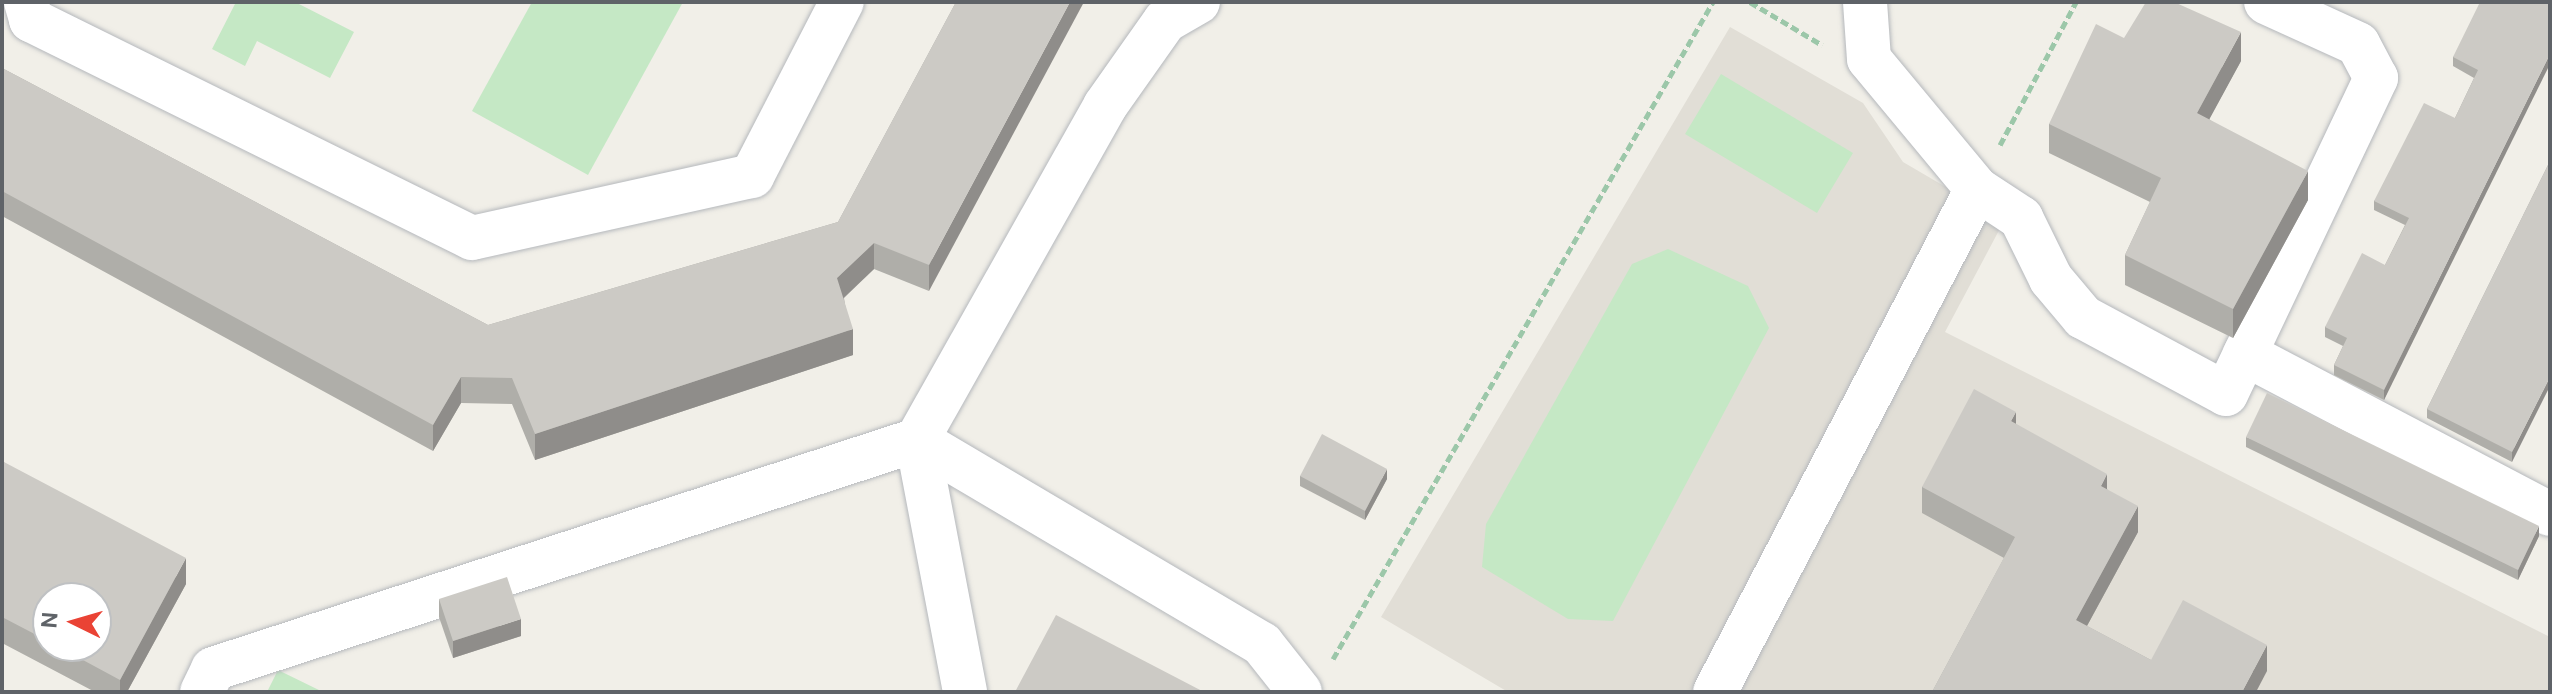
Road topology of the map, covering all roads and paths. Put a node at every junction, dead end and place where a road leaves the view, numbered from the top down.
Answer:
1 (26, 2) edge
2 (842, 2) edge
3 (1198, 2) edge
4 (1713, 2) edge
5 (1865, 2) edge
6 (2076, 2) edge
7 (2266, 2) edge
8 (1977, 189) junction
9 (2245, 354) junction
10 (917, 440) junction
11 (2550, 514) edge
12 (1315, 678) edge
13 (202, 692) edge
14 (965, 692) edge
15 (1715, 692) edge

1 - 2 lane
3 - 10 lane
4 - 12 path
5 - 8 lane
6 - 8 path
7 - 9 lane
8 - 9 lane
8 - 15 lane
9 - 11 lane
10 - 12 lane
10 - 13 lane
10 - 14 lane

